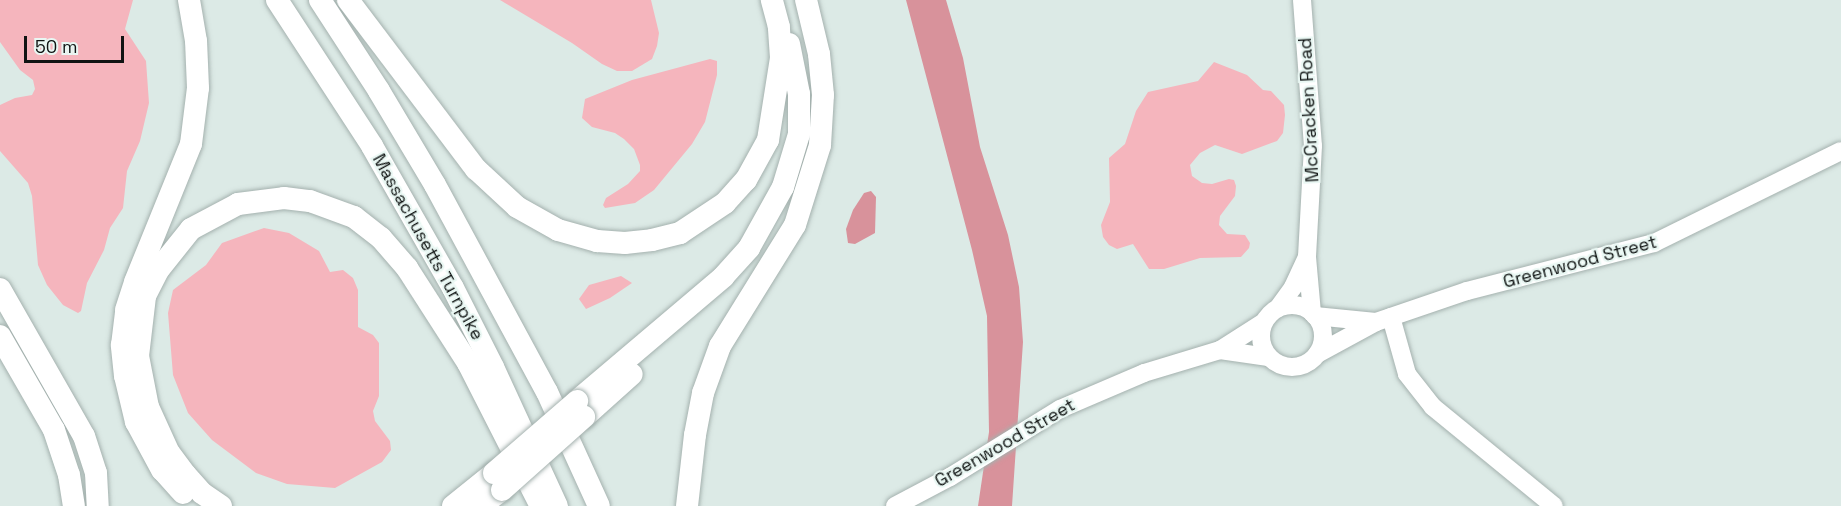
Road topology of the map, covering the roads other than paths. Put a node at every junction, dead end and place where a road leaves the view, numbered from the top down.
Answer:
1 (189, 0) edge
2 (277, 0) edge
3 (320, 0) edge
4 (348, 0) edge
5 (772, 0) edge
6 (806, 0) edge
7 (1302, 0) edge
8 (1841, 151) edge
9 (804, 193) junction
10 (1307, 257) junction
11 (0, 289) edge
12 (1278, 308) junction
13 (1314, 314) junction
14 (1383, 319) junction
15 (1264, 322) junction
16 (0, 336) edge
17 (1220, 350) junction
18 (1317, 354) junction
19 (1268, 357) junction
20 (580, 409) junction
21 (498, 481) junction
22 (74, 506) edge
23 (98, 506) edge
24 (196, 506) edge
25 (221, 506) edge
26 (453, 506) edge
27 (480, 506) edge
28 (541, 506) edge
29 (557, 506) edge
30 (599, 506) edge
31 (687, 506) edge
32 (895, 506) edge
33 (1554, 506) edge

1 - 24 highway
2 - 29 highway, Massachusetts Turnpike
3 - 30 highway, Massachusetts Turnpike
4 - 5 highway
5 - 20 highway
6 - 9 highway
7 - 10 street, McCracken Road
8 - 14 street, Greenwood Street
9 - 20 highway
9 - 31 highway
10 - 12 street, McCracken Road
10 - 13 street, McCracken Road
11 - 23 highway
12 - 13 street
12 - 15 street
13 - 14 street, Greenwood Street
13 - 18 street
14 - 18 street, Greenwood Street
14 - 33 street
15 - 17 street, Greenwood Street
15 - 19 street
16 - 22 highway
17 - 19 street, Greenwood Street
17 - 32 street, Greenwood Street
18 - 19 street
20 - 21 highway, bridge
21 - 26 highway
21 - 27 highway
25 - 28 highway

